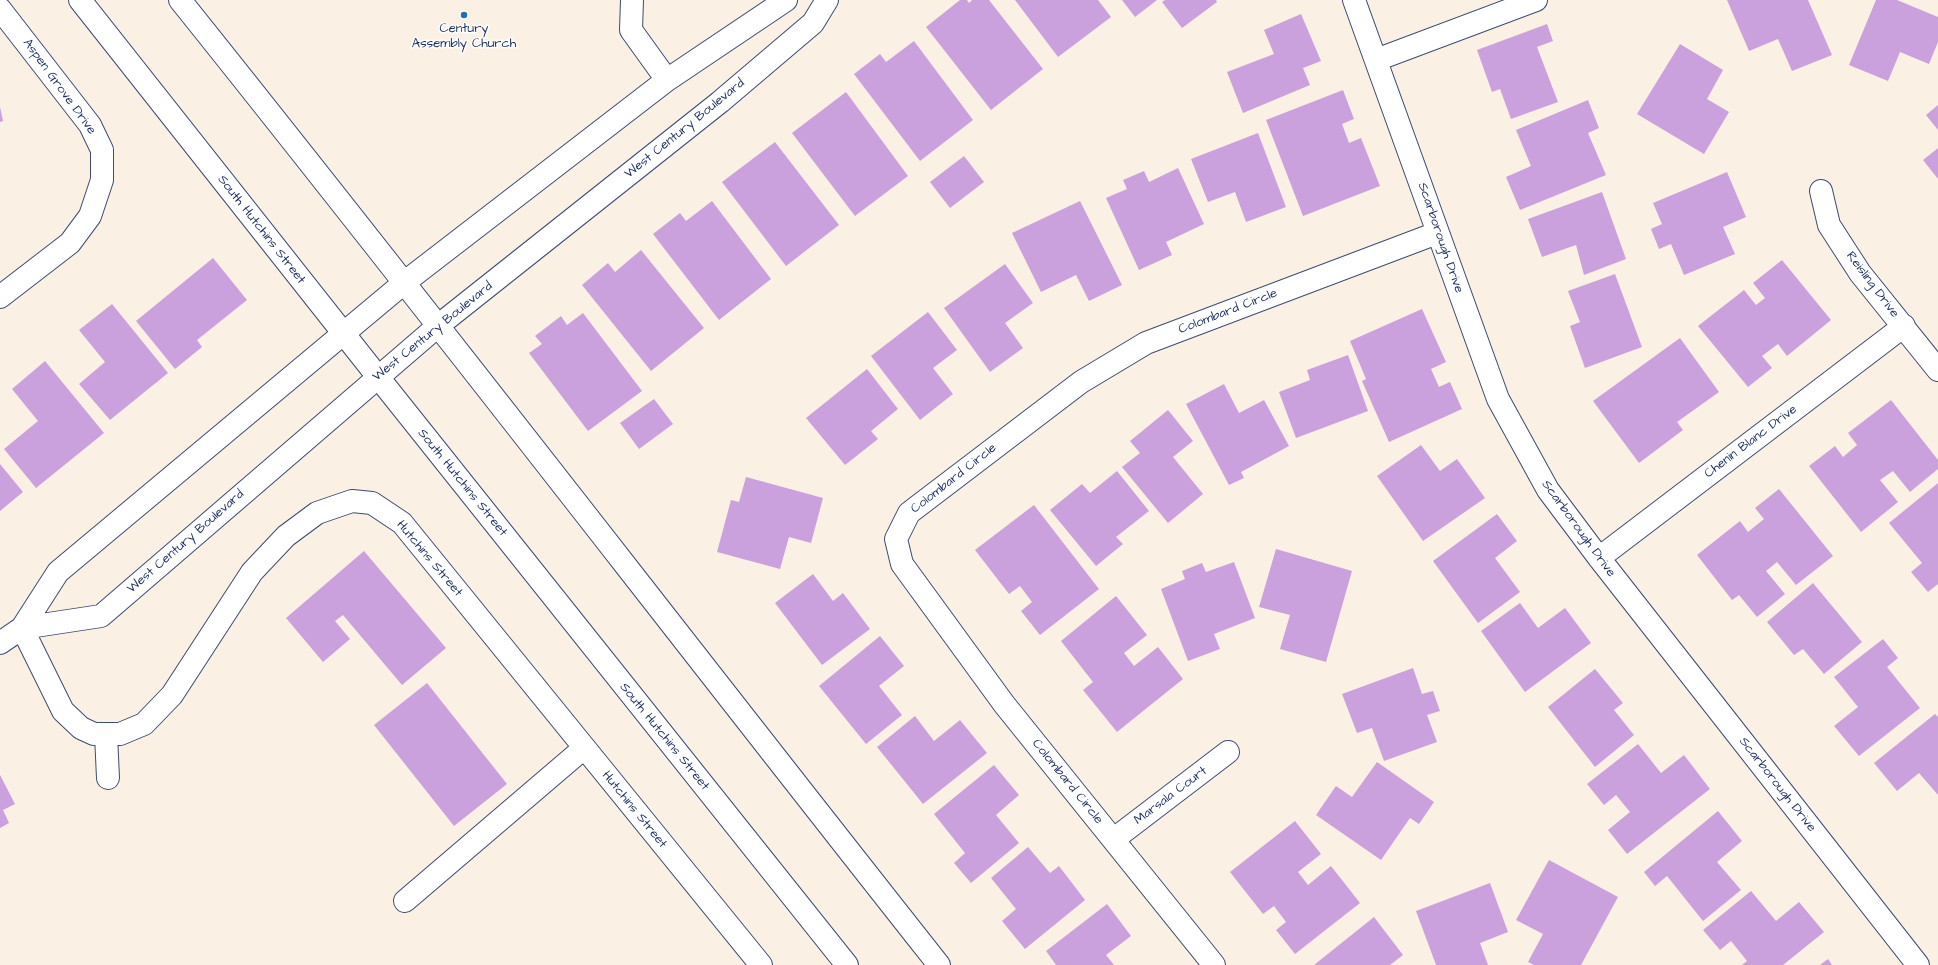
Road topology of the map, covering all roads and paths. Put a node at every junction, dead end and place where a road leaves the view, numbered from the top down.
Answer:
1 (80, 0) edge
2 (180, 0) edge
3 (632, 0) edge
4 (786, 0) edge
5 (827, 0) edge
6 (1354, 0) edge
7 (1536, 0) edge
8 (0, 9) edge
9 (1376, 60) junction
10 (667, 80) junction
11 (1822, 191) dead end
12 (1437, 233) junction
13 (405, 282) junction
14 (0, 297) edge
15 (439, 325) junction
16 (1904, 326) junction
17 (344, 334) junction
18 (1938, 370) edge
19 (378, 377) junction
20 (1599, 558) junction
21 (22, 628) junction
22 (0, 643) edge
23 (106, 735) junction
24 (584, 748) junction
25 (1228, 752) dead end
26 (108, 778) dead end
27 (1114, 839) junction
28 (405, 901) dead end
29 (761, 965) edge
30 (847, 965) edge
31 (938, 965) edge
32 (1214, 965) edge
33 (1918, 965) edge

1 - 17 street, South Hutchins Street
2 - 13 street
3 - 10 street
4 - 10 street, West Century Boulevard
5 - 15 street, West Century Boulevard
6 - 9 street, Scarborough Drive
7 - 9 street
8 - 14 street, Aspen Grove Drive
9 - 12 street, Scarborough Drive
10 - 13 street, West Century Boulevard
11 - 16 street, Reisling Drive
12 - 20 street, Scarborough Drive
12 - 27 street, Colombard Circle
13 - 15 street
13 - 17 street, West Century Boulevard
15 - 19 street, West Century Boulevard
15 - 31 street
16 - 18 street, Reisling Drive
16 - 20 street, Chenin Blanc Drive
17 - 19 street, South Hutchins Street
17 - 21 street, West Century Boulevard
19 - 21 street, West Century Boulevard
19 - 30 street, South Hutchins Street
20 - 33 street, Scarborough Drive
21 - 22 street, West Century Boulevard
21 - 23 street, Hutchins Street
23 - 24 street, Hutchins Street
23 - 26 street
24 - 28 street
24 - 29 street, Hutchins Street
25 - 27 street, Marsala Court
27 - 32 street, Colombard Circle

